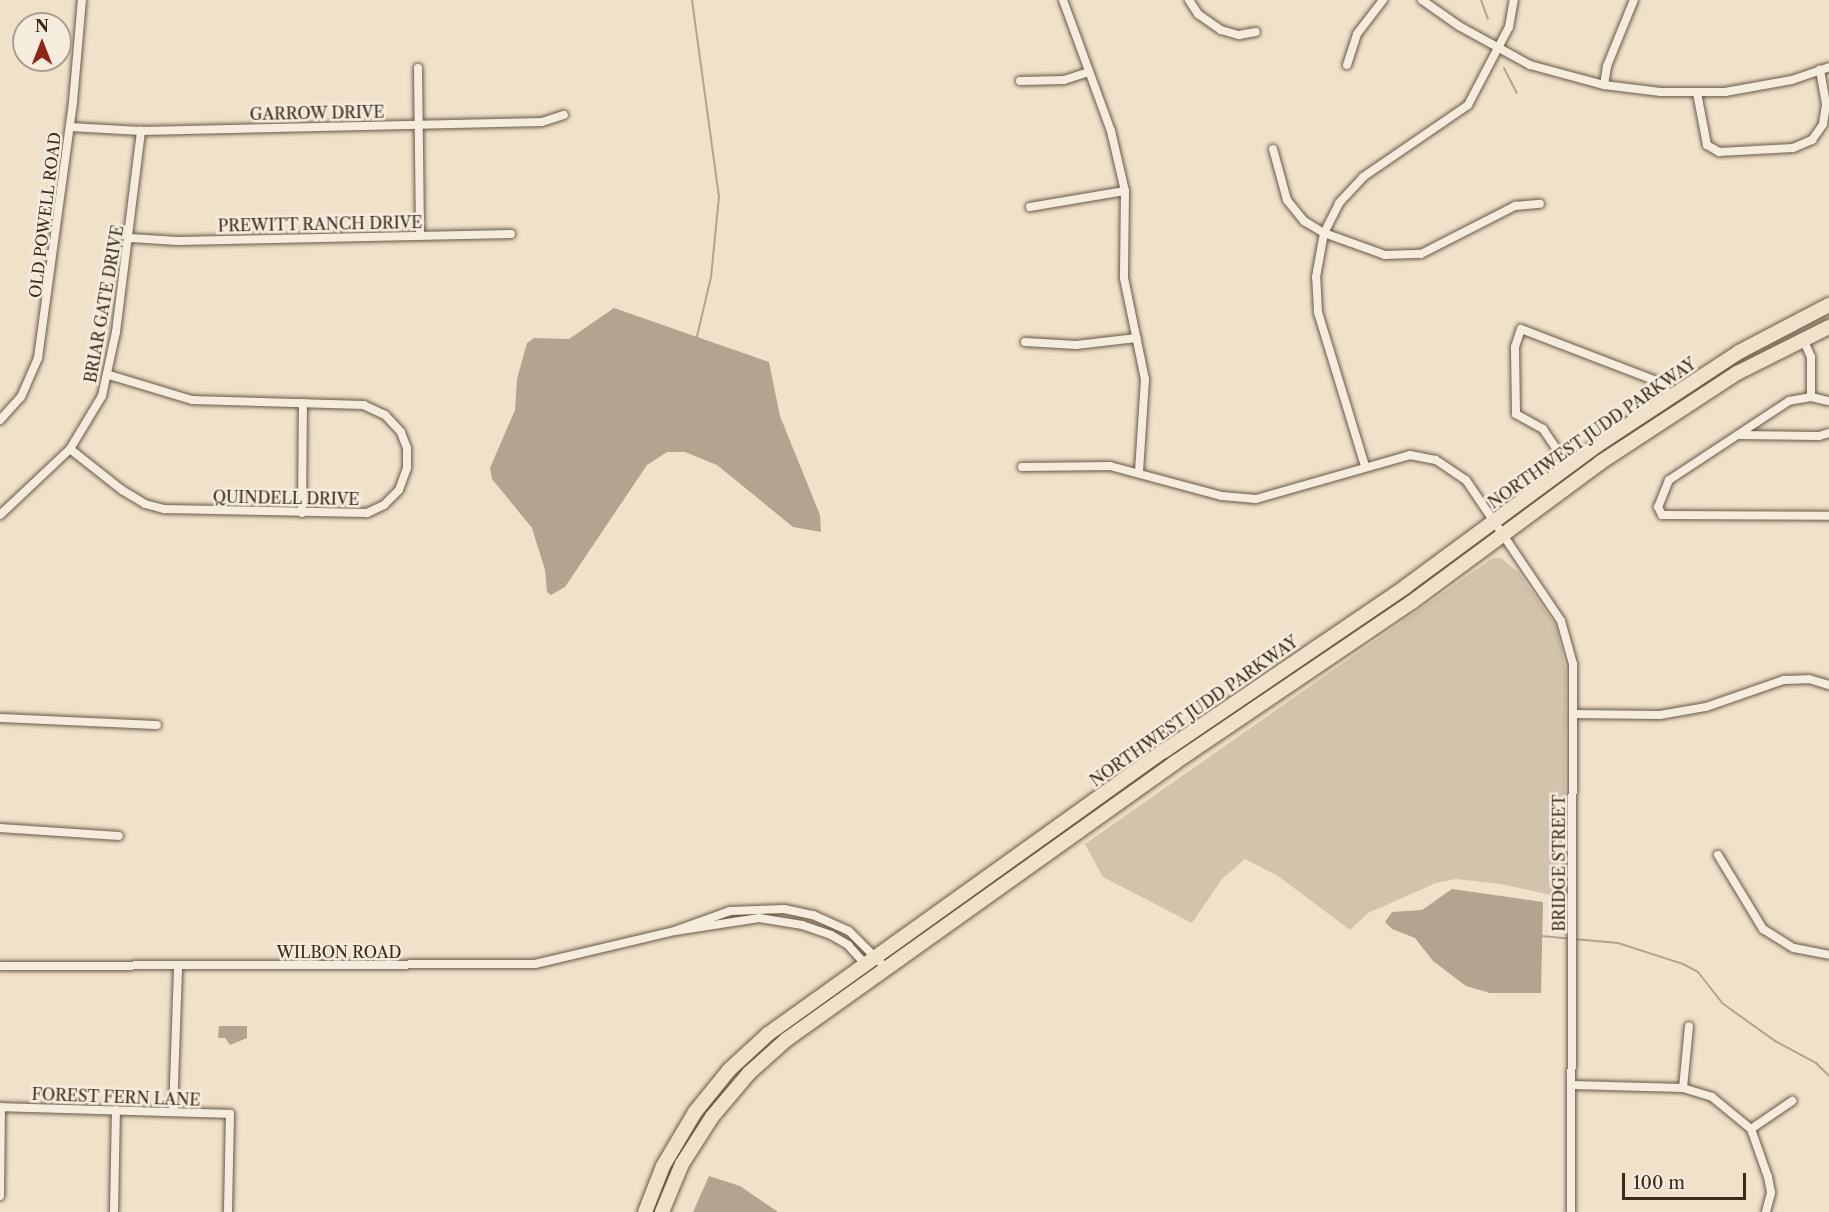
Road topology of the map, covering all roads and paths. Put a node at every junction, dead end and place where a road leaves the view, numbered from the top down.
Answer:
1 (82, 0) edge
2 (1063, 0) edge
3 (1189, 0) edge
4 (1383, 0) edge
5 (1422, 0) edge
6 (1514, 0) edge
7 (1634, 0) edge
8 (1256, 32) dead end
9 (1497, 48) junction
10 (1347, 65) dead end
11 (1829, 67) edge
12 (418, 68) dead end
13 (1820, 70) junction
14 (1089, 72) junction
15 (1020, 81) dead end
16 (1604, 85) junction
17 (1697, 93) junction
18 (564, 115) dead end
19 (419, 124) junction
20 (70, 127) junction
21 (141, 131) junction
22 (1273, 149) dead end
23 (1125, 191) junction
24 (1540, 204) dead end
25 (1030, 207) dead end
26 (1324, 233) junction
27 (511, 234) dead end
28 (420, 235) junction
29 (130, 238) junction
30 (1829, 305) edge
31 (1829, 327) edge
32 (1137, 338) junction
33 (1803, 339) junction
34 (1025, 342) dead end
35 (109, 375) junction
36 (1671, 396) junction
37 (1810, 397) junction
38 (1829, 401) edge
39 (303, 403) junction
40 (0, 420) edge
41 (1829, 433) edge
42 (1737, 435) junction
43 (70, 449) junction
44 (1365, 466) junction
45 (1568, 466) junction
46 (1022, 467) dead end
47 (1139, 472) junction
48 (302, 513) junction
49 (0, 515) edge
50 (1829, 516) edge
51 (1495, 521) junction
52 (1503, 534) junction
53 (1829, 685) edge
54 (1574, 714) junction
55 (0, 718) edge
56 (157, 725) dead end
57 (0, 828) edge
58 (119, 836) dead end
59 (1718, 855) dead end
60 (675, 931) junction
61 (1829, 954) edge
62 (871, 959) junction
63 (0, 966) edge
64 (178, 968) junction
65 (880, 972) junction
66 (1689, 1026) dead end
67 (1572, 1085) junction
68 (1683, 1088) junction
69 (1792, 1101) dead end
70 (1, 1107) edge
71 (116, 1110) junction
72 (173, 1112) junction
73 (1751, 1129) junction
74 (0, 1196) edge
75 (114, 1212) edge
76 (228, 1212) edge
77 (645, 1212) edge
78 (662, 1212) edge
79 (1571, 1212) edge
80 (1766, 1212) edge

1 - 20 street, OLD POWELL ROAD
2 - 14 street
3 - 8 street
4 - 10 street
5 - 9 street
6 - 9 street
7 - 16 street
9 - 16 street
9 - 26 street
11 - 13 street
12 - 19 street
13 - 17 street
13 - 17 street
14 - 15 street
14 - 23 street
16 - 17 street
18 - 19 street, GARROW DRIVE
19 - 21 street, GARROW DRIVE
19 - 28 street
20 - 21 street, GARROW DRIVE
20 - 40 street, OLD POWELL ROAD
21 - 29 street, BRIAR GATE DRIVE
22 - 26 street
23 - 25 street
23 - 32 street
24 - 26 street
26 - 44 street
27 - 28 street, PREWITT RANCH DRIVE
28 - 29 street, PREWITT RANCH DRIVE
29 - 35 street, BRIAR GATE DRIVE
30 - 36 highway, NORTHWEST JUDD PARKWAY
31 - 33 highway, NORTHWEST JUDD PARKWAY
32 - 34 street
32 - 47 street
33 - 37 street
33 - 52 highway, NORTHWEST JUDD PARKWAY
35 - 39 street, QUINDELL DRIVE
35 - 43 street, BRIAR GATE DRIVE
36 - 45 highway, NORTHWEST JUDD PARKWAY
36 - 45 street
37 - 38 street
37 - 42 street
39 - 48 street
39 - 48 street, QUINDELL DRIVE
41 - 42 street
42 - 50 street
43 - 48 street, QUINDELL DRIVE
43 - 49 street, BRIAR GATE DRIVE
44 - 47 street, BRIDGE STREET
44 - 51 street, BRIDGE STREET
45 - 51 highway, NORTHWEST JUDD PARKWAY
46 - 47 street, BRIDGE STREET
51 - 52 street, BRIDGE STREET
51 - 62 highway, NORTHWEST JUDD PARKWAY
52 - 54 street, BRIDGE STREET
52 - 65 highway, NORTHWEST JUDD PARKWAY
53 - 54 street
54 - 67 street, BRIDGE STREET
55 - 56 street
57 - 58 street
59 - 61 street
60 - 62 street, WILBON ROAD
60 - 62 street, WILBON ROAD
60 - 64 street, WILBON ROAD
62 - 65 street, WILBON ROAD
62 - 65 street, WILBON ROAD
62 - 77 highway, NORTHWEST JUDD PARKWAY
63 - 64 street, WILBON ROAD
64 - 72 street
65 - 78 highway, NORTHWEST JUDD PARKWAY
66 - 68 street
67 - 68 street
67 - 79 street, BRIDGE STREET
68 - 73 street
69 - 73 street
70 - 71 street, FOREST FERN LANE
70 - 74 street
71 - 72 street, FOREST FERN LANE
71 - 75 street
72 - 76 street, FOREST FERN LANE
73 - 80 street

